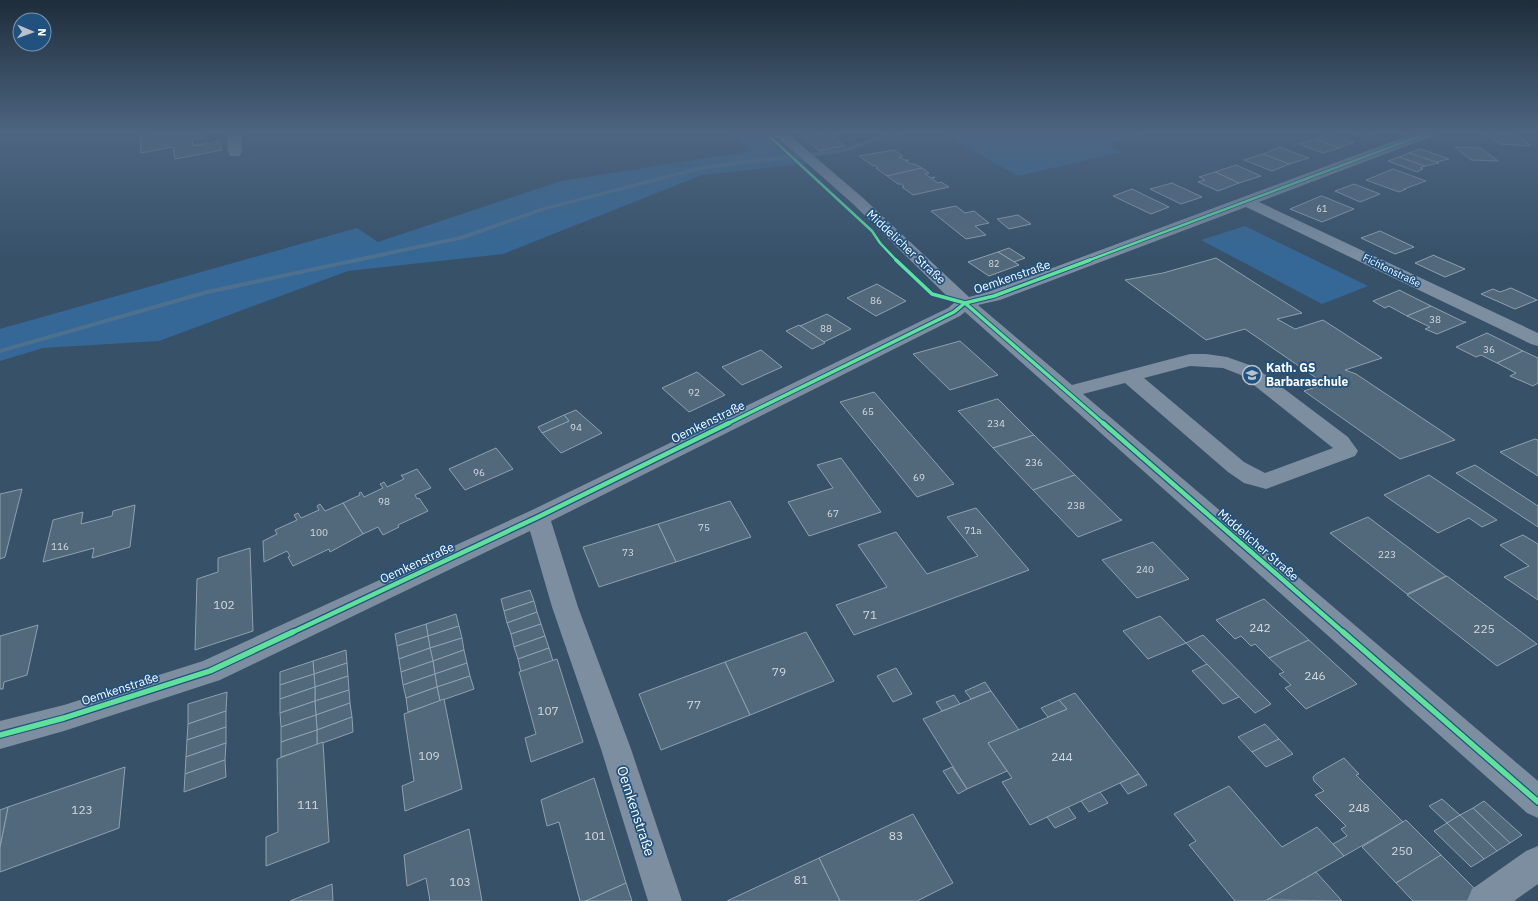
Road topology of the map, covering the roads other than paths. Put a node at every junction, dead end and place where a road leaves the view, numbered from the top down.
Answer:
1 (828, 175) edge
2 (1315, 175) edge
3 (1246, 201) junction
4 (965, 303) junction
5 (1538, 340) edge
6 (1129, 376) junction
7 (1068, 392) junction
8 (538, 517) junction
9 (0, 735) edge
10 (1538, 802) edge
11 (1538, 863) edge
12 (665, 901) edge
13 (1484, 901) edge

1 - 4 street, Middelicher Straße
2 - 3 street, Oemkenstraße
3 - 4 street, Oemkenstraße
3 - 5 street, Fichtenstraße
4 - 7 street, Middelicher Straße
4 - 8 street, Oemkenstraße
6 - 6 street
6 - 7 street
7 - 10 street, Middelicher Straße
8 - 9 street, Oemkenstraße
8 - 12 street, Oemkenstraße
11 - 13 street

